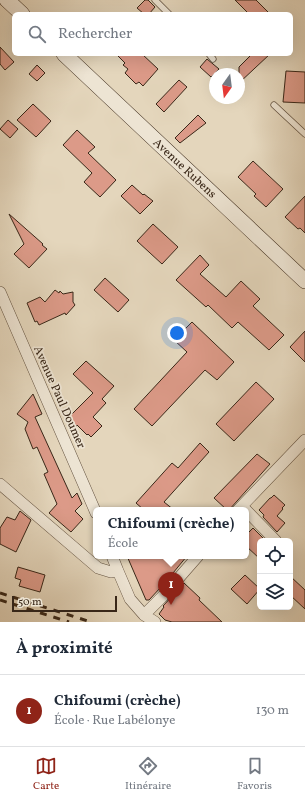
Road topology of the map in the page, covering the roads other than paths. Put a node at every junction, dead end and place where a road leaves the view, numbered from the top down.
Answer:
1 (7, 0) edge
2 (155, 0) edge
3 (20, 12) edge
4 (167, 12) edge
5 (66, 56) edge
6 (211, 56) edge
7 (213, 59) dead end
8 (274, 105) dead end
9 (305, 134) edge
10 (305, 281) edge
11 (0, 292) edge
12 (305, 440) edge
13 (0, 484) edge
14 (94, 507) edge
15 (241, 507) edge
16 (249, 516) edge
17 (273, 538) edge
18 (113, 559) edge
19 (195, 559) edge
20 (118, 572) junction
21 (144, 615) junction
22 (155, 622) edge

1 - 3 main road
2 - 4 lane
5 - 10 main road, Avenue Rubens
6 - 7 lane
8 - 9 lane
11 - 14 street, Avenue Paul Doumer
12 - 15 street
13 - 20 street
16 - 17 street
18 - 20 street
19 - 21 street
20 - 21 street
21 - 22 street

